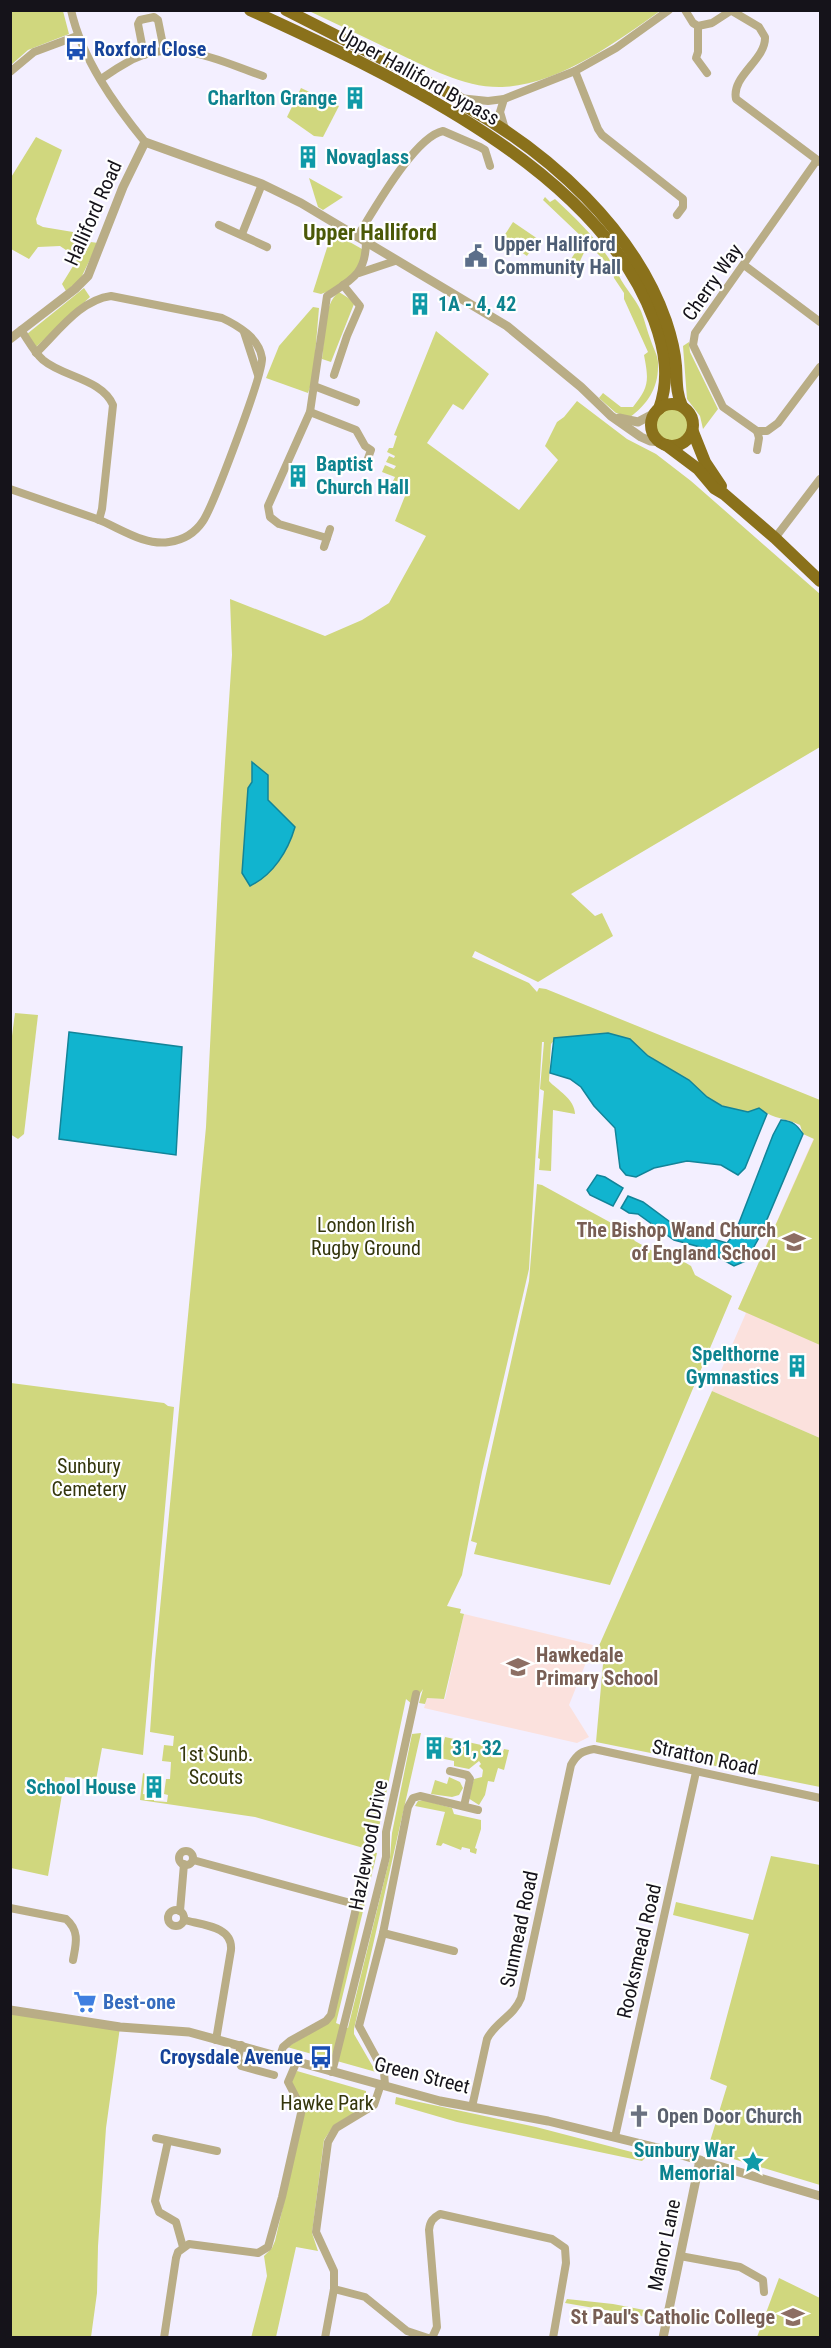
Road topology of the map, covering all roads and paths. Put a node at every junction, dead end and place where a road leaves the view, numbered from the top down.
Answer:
1 (71, 10) edge
2 (249, 10) edge
3 (286, 10) edge
4 (669, 10) edge
5 (685, 10) edge
6 (698, 26) junction
7 (77, 36) junction
8 (164, 50) junction
9 (144, 55) junction
10 (575, 71) junction
11 (10, 72) edge
12 (707, 73) dead end
13 (263, 76) dead end
14 (101, 78) junction
15 (459, 98) junction
16 (504, 99) junction
17 (488, 101) junction
18 (480, 114) junction
19 (507, 133) junction
20 (484, 134) junction
21 (145, 141) junction
22 (819, 161) edge
23 (490, 166) dead end
24 (262, 184) junction
25 (677, 215) dead end
26 (219, 225) dead end
27 (242, 234) junction
28 (361, 239) junction
29 (267, 247) dead end
30 (395, 261) junction
31 (744, 265) junction
32 (359, 273) junction
33 (343, 285) junction
34 (820, 322) edge
35 (21, 330) junction
36 (10, 339) edge
37 (36, 353) junction
38 (820, 367) edge
39 (334, 375) dead end
40 (314, 386) junction
41 (356, 402) dead end
42 (682, 406) junction
43 (657, 411) junction
44 (310, 412) junction
45 (611, 416) junction
46 (757, 431) junction
47 (693, 432) junction
48 (664, 443) junction
49 (757, 450) dead end
50 (366, 464) dead end
51 (820, 479) edge
52 (10, 489) edge
53 (724, 494) junction
54 (99, 520) junction
55 (330, 529) dead end
56 (327, 538) junction
57 (775, 538) junction
58 (324, 547) dead end
59 (820, 581) edge
60 (416, 1694) dead end
61 (583, 1751) joint
62 (450, 1771) dead end
63 (696, 1772) junction
64 (820, 1798) edge
65 (464, 1806) junction
66 (478, 1810) dead end
67 (368, 1857) dead end
68 (358, 1905) junction
69 (10, 1908) edge
70 (180, 1911) junction
71 (184, 1920) junction
72 (384, 1933) junction
73 (454, 1952) dead end
74 (73, 1960) dead end
75 (10, 2010) edge
76 (216, 2040) junction
77 (241, 2045) junction
78 (280, 2056) junction
79 (297, 2061) junction
80 (332, 2072) junction
81 (274, 2075) dead end
82 (383, 2084) junction
83 (472, 2107) junction
84 (615, 2137) junction
85 (156, 2138) dead end
86 (168, 2141) junction
87 (207, 2149) junction
88 (217, 2151) dead end
89 (205, 2160) dead end
90 (700, 2160) junction
91 (820, 2196) edge
92 (183, 2247) junction
93 (680, 2256) junction
94 (334, 2289) junction
95 (764, 2292) dead end
96 (164, 2337) edge
97 (325, 2337) edge
98 (430, 2337) edge
99 (553, 2337) edge
100 (663, 2337) edge

1 - 7 street
2 - 20 main road, Upper Halliford Bypass
3 - 15 main road, Upper Halliford Bypass
4 - 10 street
5 - 6 street
6 - 12 street
6 - 22 street
7 - 11 street
7 - 14 street
8 - 9 street
8 - 9 street
8 - 13 street
9 - 14 street
10 - 16 street
10 - 25 street
14 - 21 street
15 - 17 street
15 - 18 main road, Upper Halliford Bypass
16 - 17 street
16 - 19 street
17 - 18 street
18 - 19 main road, Upper Halliford Bypass
18 - 20 street
19 - 42 main road, Upper Halliford Bypass
20 - 43 main road, Upper Halliford Bypass
21 - 24 street
21 - 35 street, Halliford Road
22 - 31 street, Cherry Way
23 - 28 street
24 - 27 street
24 - 28 street
26 - 27 street
27 - 29 street
28 - 30 street
28 - 32 street
30 - 32 street
30 - 45 street
31 - 34 street
31 - 46 street, Cherry Way
32 - 33 street
33 - 39 street
33 - 40 street
35 - 36 street, Halliford Road
35 - 37 street
37 - 54 street
37 - 54 street
38 - 46 street
40 - 41 street
40 - 44 street
42 - 43 main road
42 - 47 main road
43 - 45 street
43 - 48 main road
44 - 50 street
44 - 56 street
45 - 48 street
46 - 49 street
47 - 48 main road
47 - 53 main road
48 - 53 main road
51 - 57 street
52 - 54 street
53 - 57 main road
55 - 56 street
56 - 58 street
57 - 59 main road
60 - 80 street, Hazlewood Drive
61 - 63 street, Stratton Road
61 - 83 street, Sunmead Road
62 - 65 street
63 - 64 street, Stratton Road
63 - 84 street, Rooksmead Road
65 - 66 street
65 - 72 street
67 - 68 street
68 - 70 street
68 - 78 street
69 - 74 street
70 - 71 street
70 - 71 street
71 - 76 street
72 - 73 street
72 - 82 street
75 - 76 street, Green Street
76 - 77 street, Green Street
77 - 78 street, Green Street
77 - 81 street
78 - 79 street, Green Street
79 - 80 street, Green Street
79 - 92 street
80 - 82 street, Green Street
82 - 83 street, Green Street
82 - 94 street
83 - 84 street, Green Street
84 - 90 street, Green Street
85 - 86 street
86 - 87 street
86 - 92 street
87 - 88 street
87 - 89 street
90 - 91 street, Green Street
90 - 93 street, Manor Lane
92 - 96 street
93 - 95 street
93 - 100 street, Manor Lane
94 - 97 street
94 - 98 street
98 - 99 street

